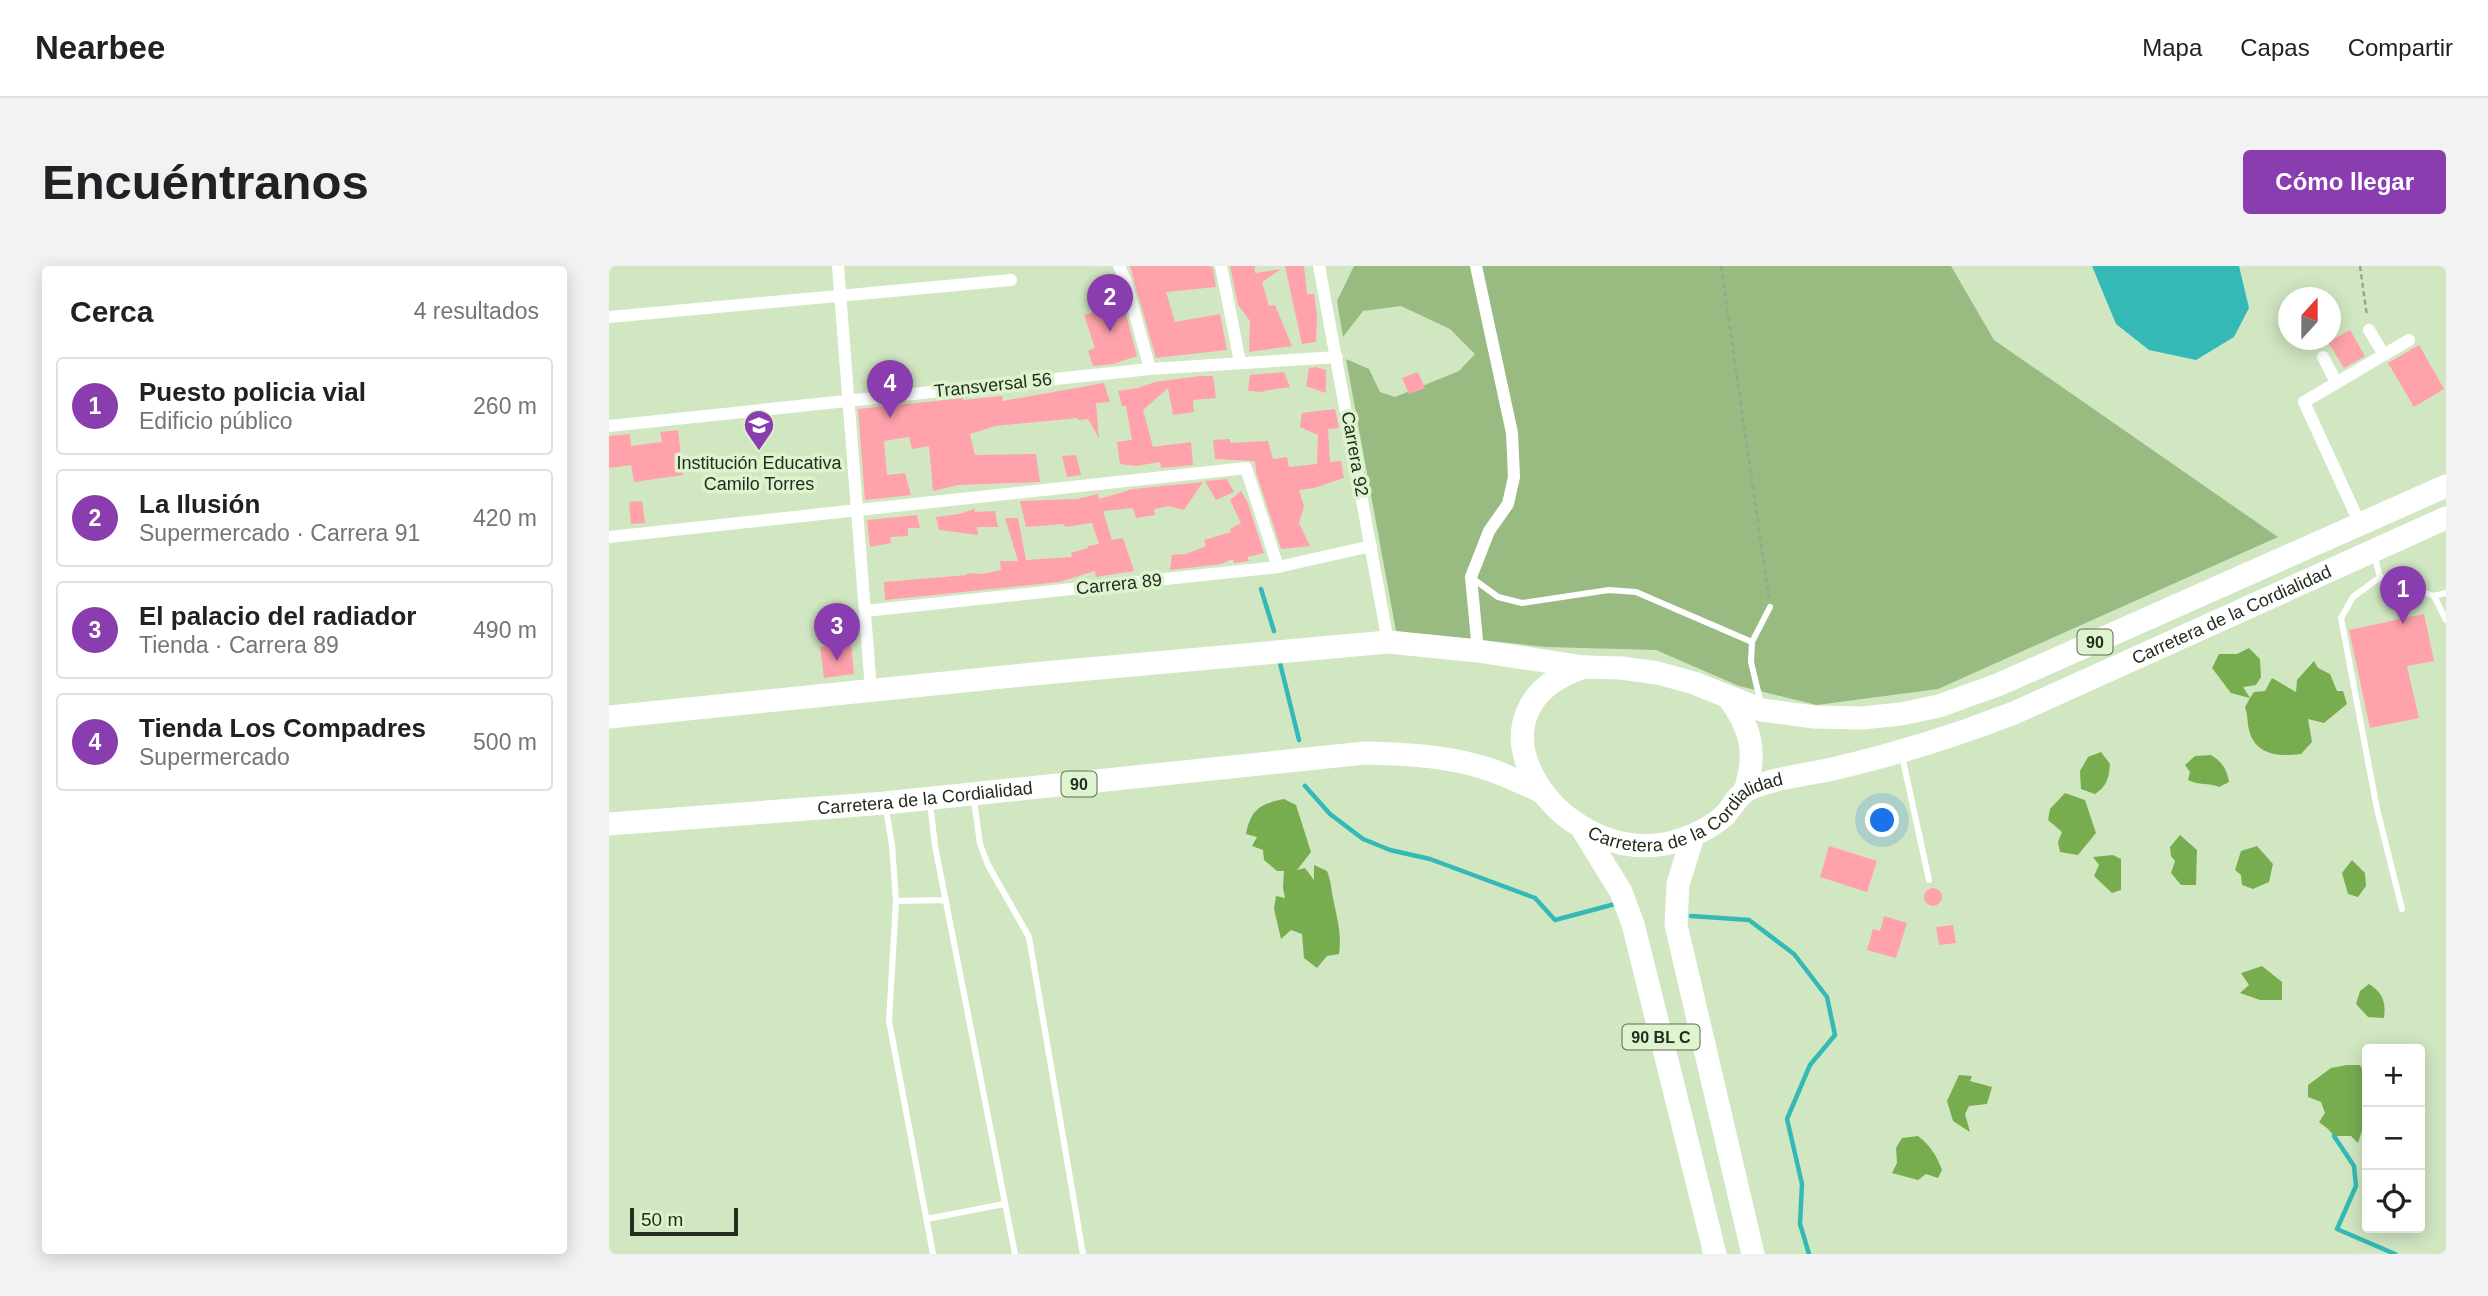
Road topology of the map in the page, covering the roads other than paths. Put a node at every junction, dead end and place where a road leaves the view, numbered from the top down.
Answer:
1 (838, 266) edge
2 (1119, 266) edge
3 (1221, 266) edge
4 (1319, 266) edge
5 (1476, 266) edge
6 (1011, 280) dead end
7 (840, 296) junction
8 (609, 317) edge
9 (2369, 330) road end
10 (2409, 340) dead end
11 (2384, 355) junction
12 (1337, 356) junction
13 (2323, 357) dead end
14 (1240, 362) junction
15 (1150, 369) junction
16 (2336, 382) junction
17 (848, 399) junction
18 (609, 426) edge
19 (2446, 486) edge
20 (857, 509) junction
21 (2446, 518) edge
22 (2361, 526) junction
23 (609, 537) edge
24 (1371, 546) junction
25 (2372, 550) junction
26 (1279, 567) junction
27 (1471, 577) junction
28 (2381, 577) junction
29 (2446, 593) edge
30 (2434, 596) junction
31 (1770, 607) road end
32 (865, 611) junction
33 (2446, 620) edge
34 (1388, 642) junction
35 (1752, 642) junction
36 (1478, 651) junction
37 (1584, 667) junction
38 (871, 690) junction
39 (1728, 697) junction
40 (1762, 710) junction
41 (609, 717) edge
42 (1901, 751) junction
43 (1745, 791) junction
44 (1542, 792) junction
45 (974, 794) junction
46 (929, 799) junction
47 (885, 803) junction
48 (609, 824) edge
49 (1583, 830) junction
50 (1693, 836) junction
51 (1929, 880) dead end
52 (947, 900) junction
53 (896, 901) junction
54 (2402, 909) dead end
55 (1005, 1204) junction
56 (926, 1219) junction
57 (933, 1254) edge
58 (1015, 1254) edge
59 (1083, 1254) edge
60 (1715, 1254) edge
61 (1753, 1254) edge

1 - 7 street
2 - 15 street
3 - 14 street
4 - 12 street, Carrera 92
5 - 27 street
6 - 7 street
7 - 8 street
7 - 17 street
9 - 11 street
10 - 11 street
11 - 16 street
12 - 14 street, Transversal 56
12 - 24 street, Carrera 92
13 - 16 street
14 - 15 street, Transversal 56
15 - 17 street, Transversal 56
16 - 22 street
17 - 18 street, Transversal 56
17 - 20 street
19 - 22 highway, Carretera de la Cordialidad / 90
20 - 23 street
20 - 26 street
20 - 32 street
21 - 25 highway, Carretera de la Cordialidad / 90
22 - 40 highway, Carretera de la Cordialidad / 90
24 - 26 street, Carrera 89
24 - 34 street, Carrera 92
25 - 28 lane
25 - 42 highway, Carretera de la Cordialidad / 90
26 - 32 street, Carrera 89
27 - 35 lane
27 - 36 street
28 - 30 lane
28 - 54 lane
29 - 30 lane
30 - 33 lane
31 - 35 lane
32 - 38 street
34 - 36 highway, Carretera de la Cordialidad
34 - 38 highway, Carretera de la Cordialidad
35 - 40 lane
36 - 37 highway, Carretera de la Cordialidad
37 - 39 highway, Carretera de la Cordialidad
37 - 44 highway
38 - 41 highway, Carretera de la Cordialidad
39 - 40 highway, Carretera de la Cordialidad / 90
39 - 43 highway
42 - 43 highway, Carretera de la Cordialidad / 90
42 - 51 lane
43 - 50 highway, Carretera de la Cordialidad
44 - 45 highway, Carretera de la Cordialidad / 90
44 - 49 highway, Carretera de la Cordialidad
45 - 46 highway, Carretera de la Cordialidad / 90
45 - 59 lane
46 - 47 highway, Carretera de la Cordialidad / 90
46 - 52 lane
47 - 48 highway, Carretera de la Cordialidad / 90
47 - 53 lane
49 - 50 highway, Carretera de la Cordialidad
49 - 60 highway, 90 BL C
50 - 61 highway, 90 BL C
52 - 53 lane
52 - 55 lane
53 - 56 lane
55 - 56 lane
55 - 58 lane
56 - 57 lane

